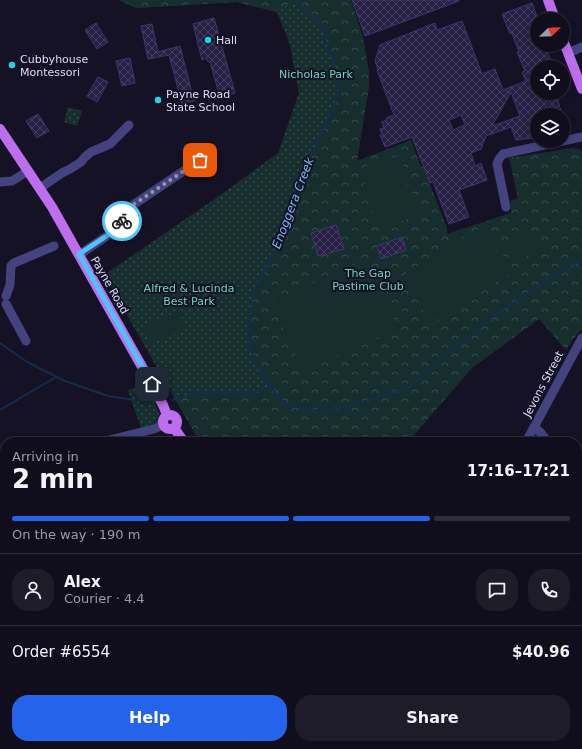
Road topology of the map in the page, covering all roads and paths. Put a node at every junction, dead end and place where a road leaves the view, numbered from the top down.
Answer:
1 (548, 0) edge
2 (552, 12) edge
3 (582, 47) edge
4 (568, 53) joint
5 (582, 89) edge
6 (129, 125) dead end
7 (0, 129) edge
8 (582, 137) edge
9 (200, 160) dead end
10 (28, 171) junction
11 (0, 182) edge
12 (40, 188) junction
13 (506, 207) dead end
14 (54, 246) dead end
15 (79, 254) junction
16 (3, 300) edge
17 (582, 338) edge
18 (26, 341) dead end
19 (165, 420) junction
20 (534, 427) junction
21 (121, 437) edge
22 (180, 437) edge
23 (529, 437) edge
24 (544, 437) edge

1 - 2 main road
3 - 4 street
4 - 5 main road
6 - 12 street
7 - 10 main road, Payne Road
8 - 13 street
9 - 15 street
10 - 11 street
10 - 12 main road, Payne Road
12 - 15 main road, Payne Road
14 - 16 street
15 - 19 main road, Payne Road
16 - 18 street
17 - 20 street, Jevons Street
19 - 21 street
19 - 22 main road
20 - 23 street, Jevons Street
20 - 24 street

